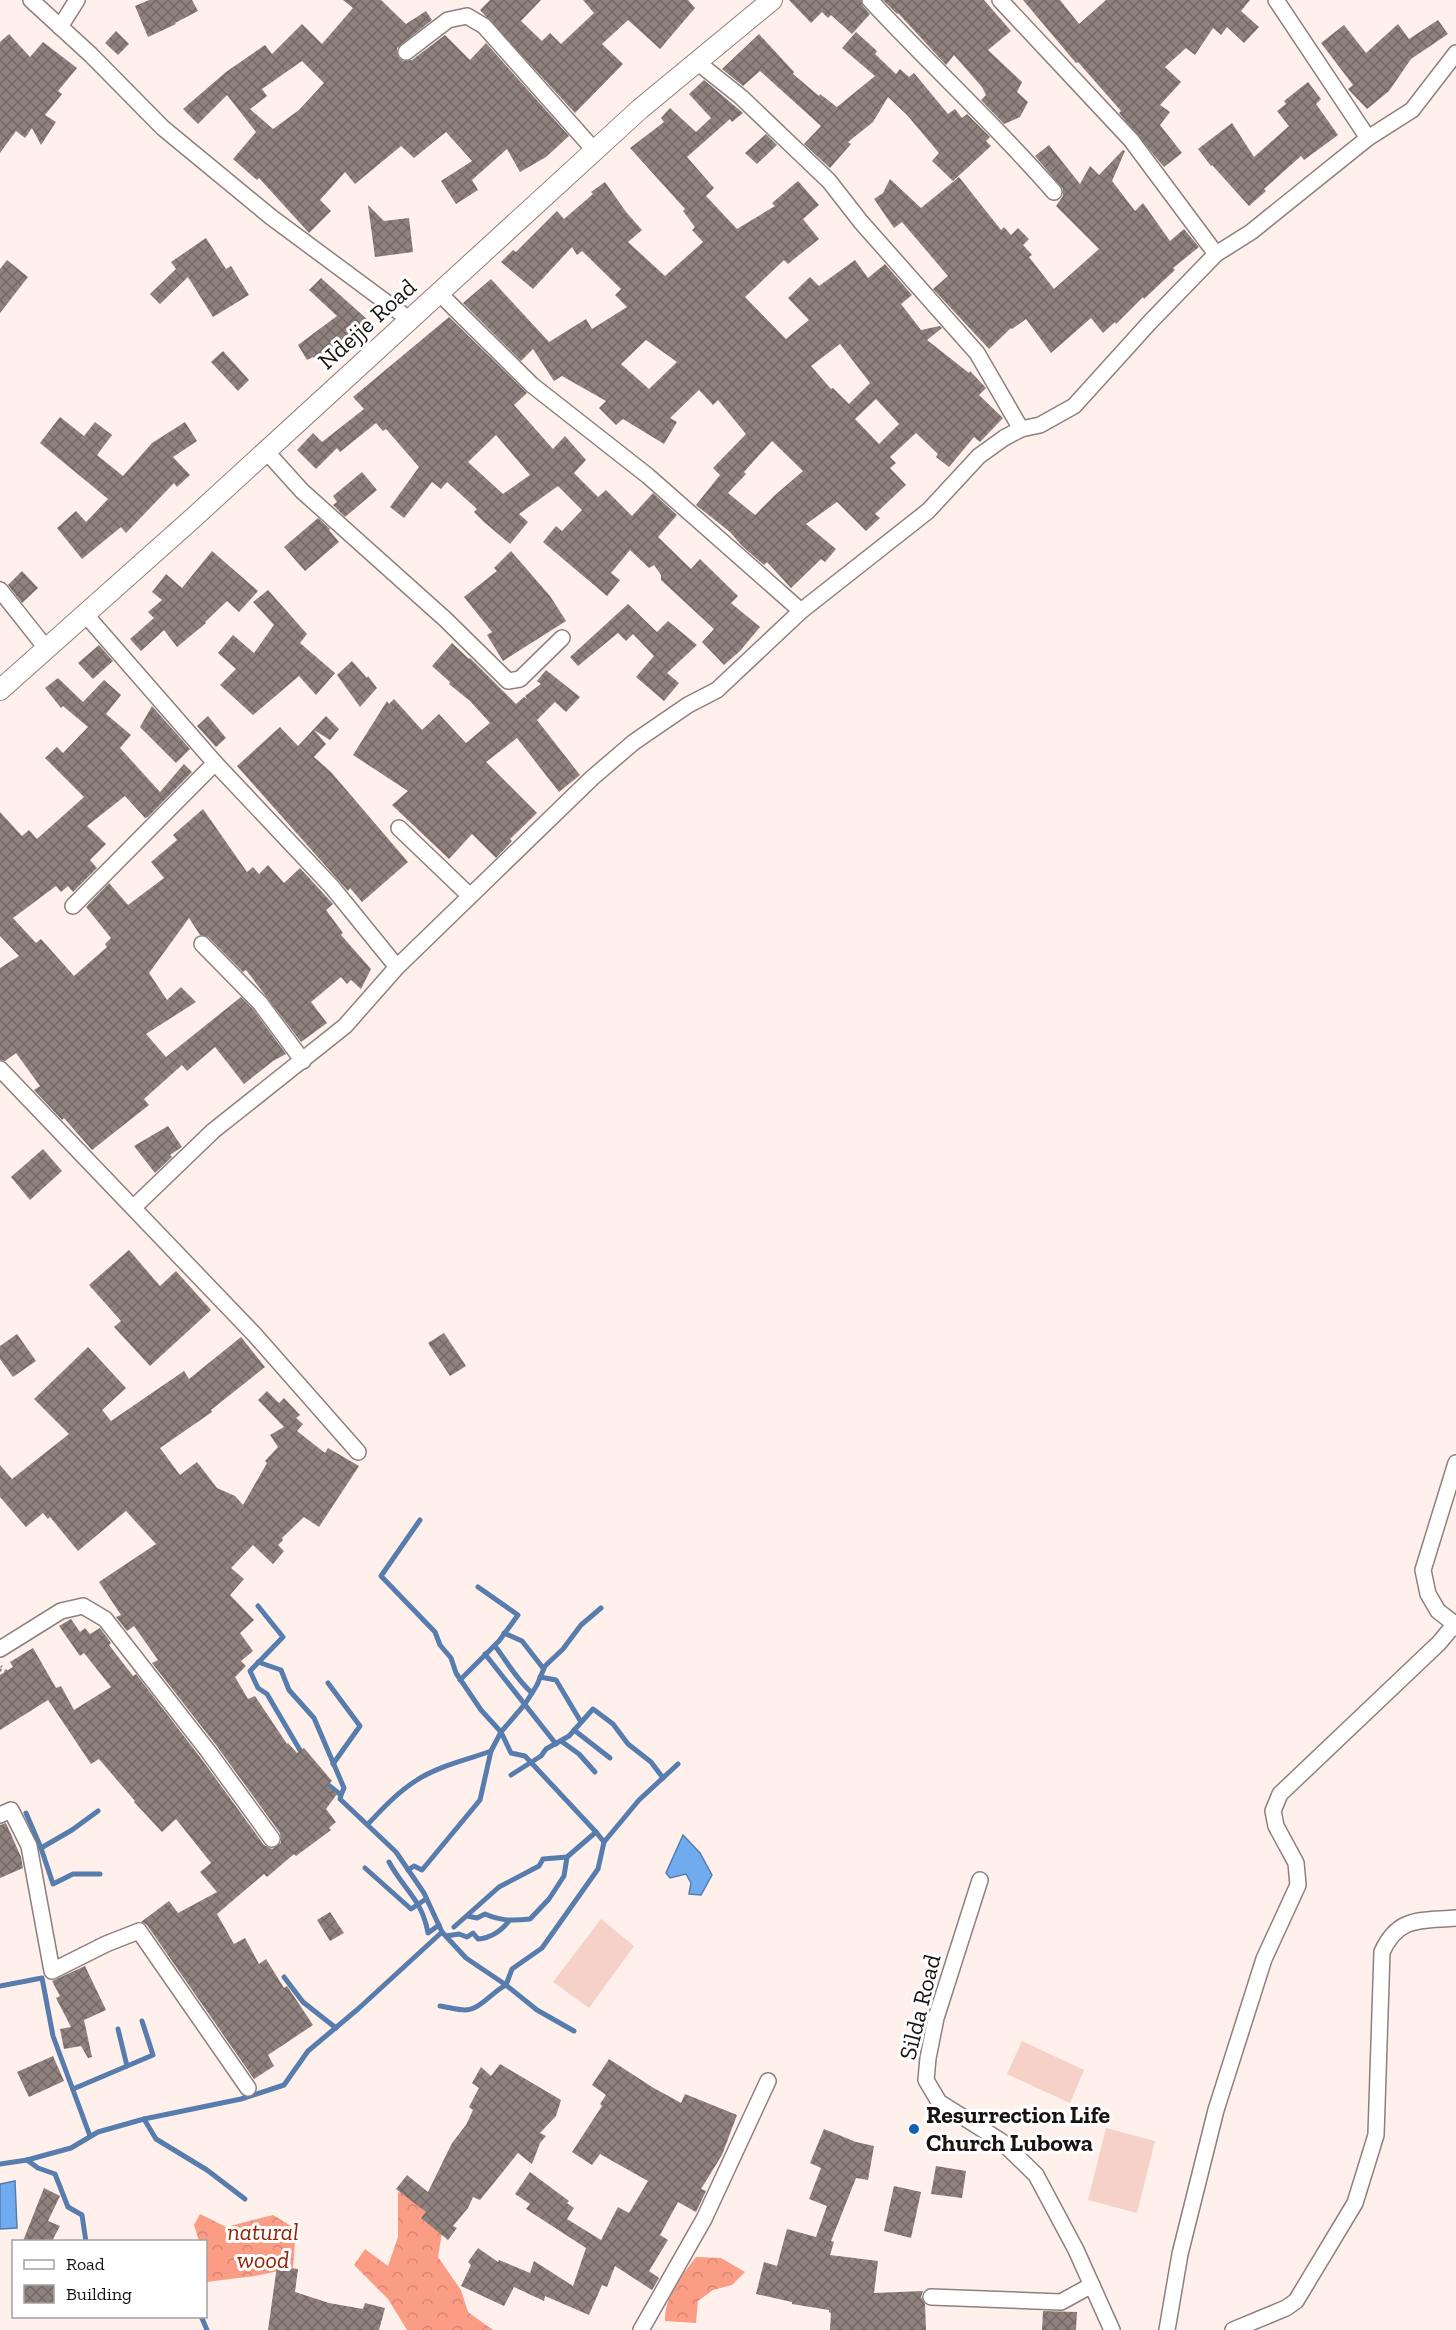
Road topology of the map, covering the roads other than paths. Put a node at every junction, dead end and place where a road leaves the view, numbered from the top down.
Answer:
1 (31, 0) edge
2 (77, 0) edge
3 (772, 0) edge
4 (870, 0) edge
5 (1000, 0) edge
6 (1276, 0) edge
7 (60, 27) junction
8 (406, 52) dead end
9 (1456, 53) edge
10 (697, 62) junction
11 (1368, 138) junction
12 (595, 151) junction
13 (1054, 192) dead end
14 (1216, 254) junction
15 (439, 293) junction
16 (410, 320) junction
17 (1021, 429) junction
18 (266, 451) junction
19 (0, 590) edge
20 (801, 611) junction
21 (85, 614) junction
22 (562, 638) dead end
23 (46, 648) junction
24 (0, 690) edge
25 (215, 762) junction
26 (399, 828) dead end
27 (470, 896) junction
28 (73, 906) dead end
29 (202, 944) dead end
30 (397, 967) junction
31 (303, 1060) junction
32 (0, 1069) edge
33 (134, 1207) junction
34 (358, 1452) dead end
35 (1456, 1463) edge
36 (1455, 1626) edge
37 (0, 1649) edge
38 (0, 1815) edge
39 (272, 1839) dead end
40 (980, 1880) dead end
41 (1456, 1918) edge
42 (768, 2081) dead end
43 (248, 2088) dead end
44 (1092, 2285) junction
45 (931, 2296) dead end
46 (642, 2330) edge
47 (1112, 2330) edge
48 (1167, 2330) edge
49 (1233, 2330) edge

1 - 7 street
2 - 7 street
3 - 10 street, Ndejje Road
4 - 13 street
5 - 14 street
6 - 11 street
7 - 16 street
8 - 12 street
9 - 11 street
10 - 12 street, Ndejje Road
10 - 17 street
11 - 14 street
12 - 15 street, Ndejje Road
14 - 17 street
15 - 16 street, Ndejje Road
15 - 20 street
16 - 18 street, Ndejje Road
17 - 20 street
18 - 21 street, Ndejje Road
18 - 22 street
19 - 23 street
20 - 27 street
21 - 23 street, Ndejje Road
21 - 25 street
23 - 24 street, Ndejje Road
25 - 28 street
25 - 30 street
26 - 27 street
27 - 30 street
29 - 31 street
30 - 31 street
31 - 33 street
32 - 33 street
33 - 34 street
35 - 36 street
36 - 48 street
37 - 39 street
38 - 43 street
40 - 44 street, Silda Road
41 - 49 street
42 - 46 street
44 - 45 street
44 - 47 street, Silda Road

